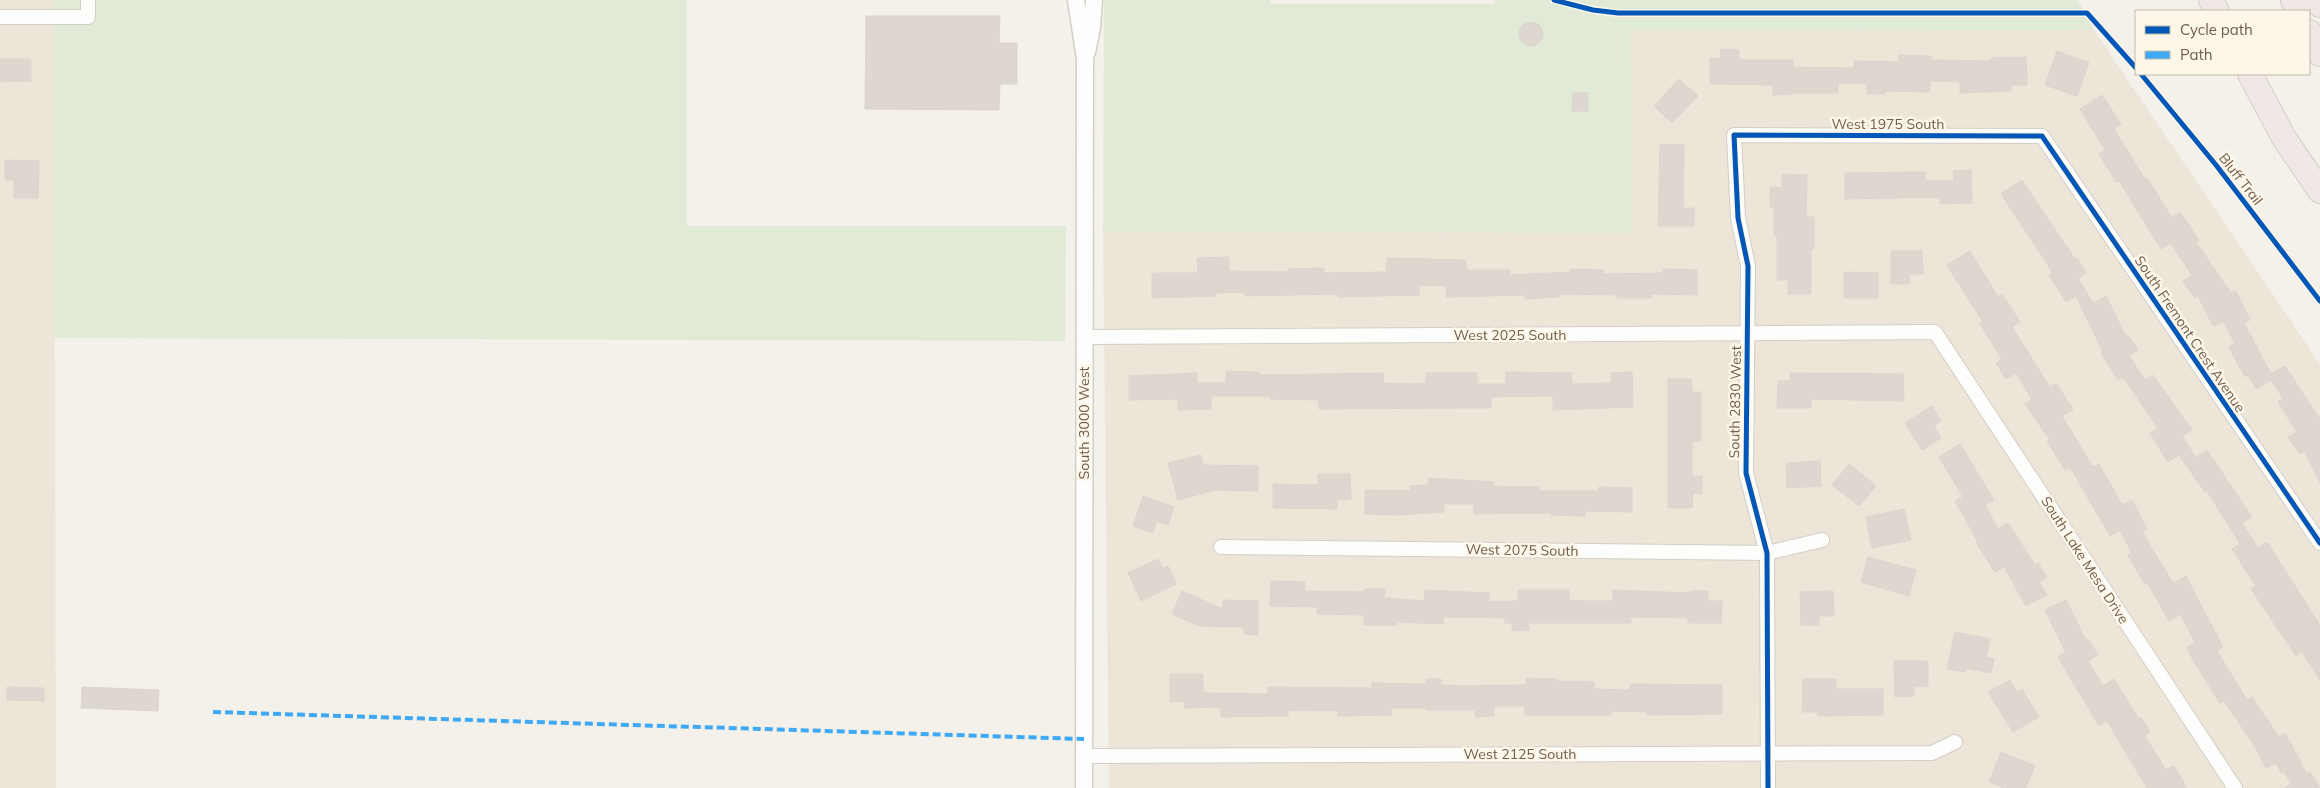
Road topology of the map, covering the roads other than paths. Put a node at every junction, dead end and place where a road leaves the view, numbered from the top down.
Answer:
1 (88, 0) edge
2 (1076, 0) edge
3 (1094, 0) edge
4 (2318, 0) edge
5 (2320, 5) edge
6 (0, 17) edge
7 (2310, 34) edge
8 (2320, 54) edge
9 (1085, 59) junction
10 (2251, 75) edge
11 (2265, 75) edge
12 (1734, 135) joint
13 (2042, 136) joint
14 (2320, 185) edge
15 (2320, 191) edge
16 (1935, 332) joint
17 (1747, 333) junction
18 (1084, 337) junction
19 (1822, 540) dead end
20 (2320, 543) edge
21 (1220, 547) dead end
22 (1767, 553) junction
23 (1955, 742) dead end
24 (1768, 753) junction
25 (1084, 756) junction
26 (1084, 788) edge
27 (1768, 788) edge
28 (2235, 788) edge

1 - 6 street
2 - 9 street, South 3000 West
3 - 9 street, South 3000 West
4 - 5 highway
7 - 8 highway
9 - 18 street, South 3000 West
10 - 15 highway
11 - 14 highway
12 - 13 street, West 1975 South
12 - 17 street, South 2830 West
13 - 20 street, South Fremont Crest Avenue
16 - 17 street, West 2025 South
16 - 28 street, South Lake Mesa Drive
17 - 18 street, West 2025 South
17 - 22 street, South 2830 West
18 - 25 street, South 3000 West
19 - 22 street, West 2075 South
21 - 22 street, West 2075 South
22 - 24 street, South 2830 West
23 - 24 street, West 2125 South
24 - 25 street, West 2125 South
24 - 27 street, South 2830 West
25 - 26 street, South 3000 West

